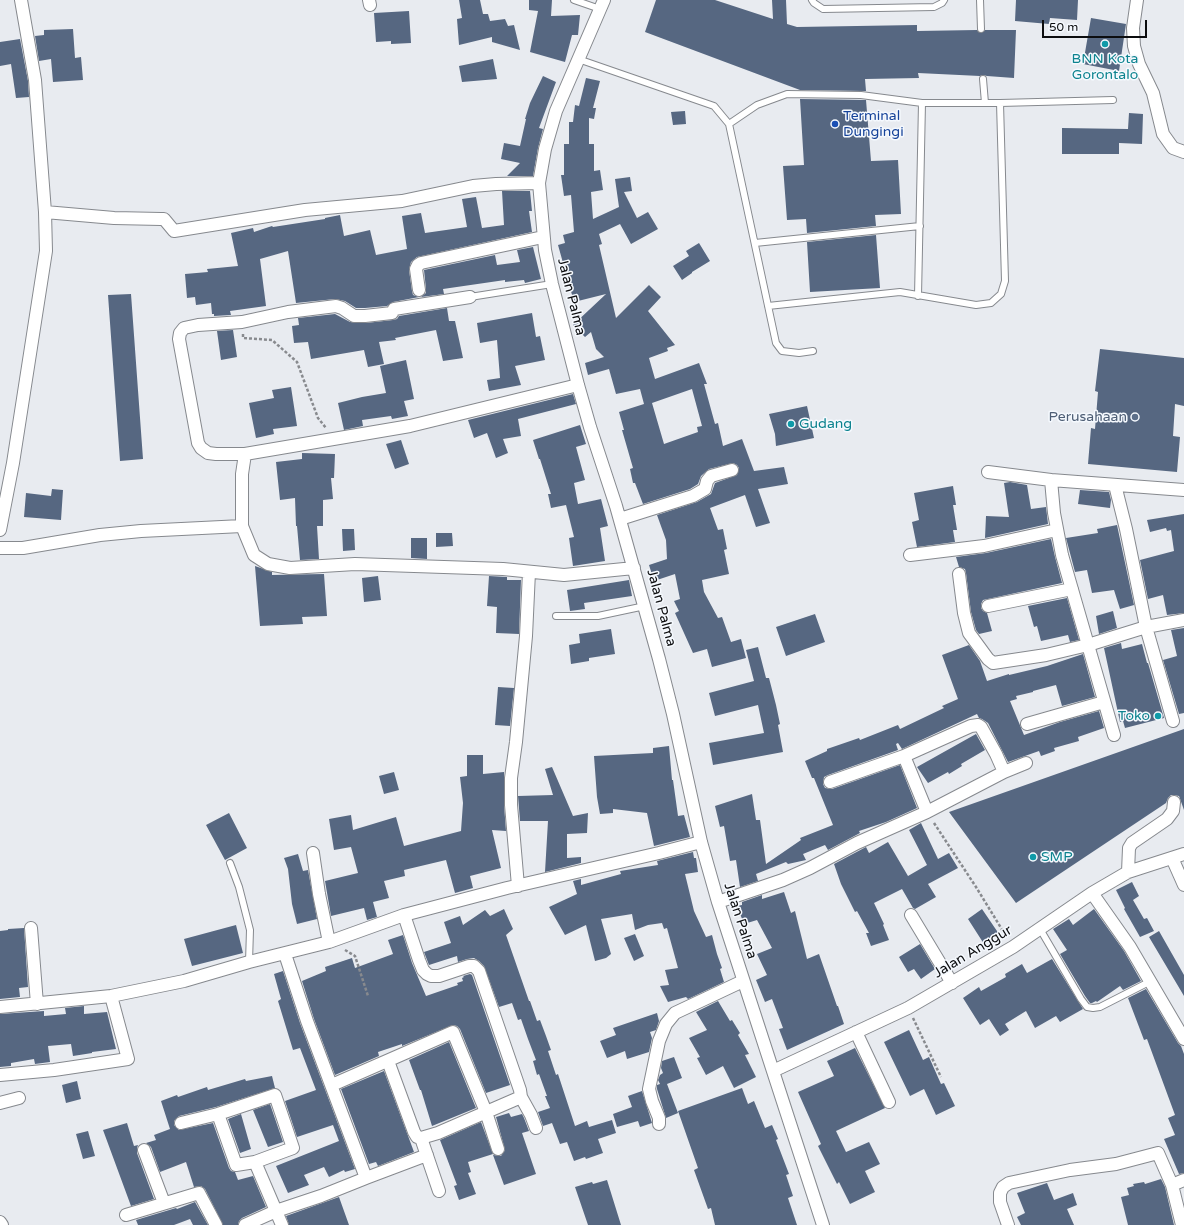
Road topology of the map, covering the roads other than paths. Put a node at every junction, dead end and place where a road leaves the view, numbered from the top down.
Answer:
1 (21, 0) edge
2 (574, 0) edge
3 (812, 0) edge
4 (944, 0) edge
5 (980, 0) edge
6 (1137, 0) edge
7 (602, 4) edge
8 (981, 29) dead end
9 (578, 59) junction
10 (983, 79) dead end
11 (1113, 100) dead end
12 (922, 103) junction
13 (985, 103) junction
14 (1000, 103) junction
15 (729, 124) junction
16 (1184, 152) edge
17 (539, 183) junction
18 (45, 212) junction
19 (920, 226) junction
20 (543, 238) junction
21 (755, 243) junction
22 (552, 284) junction
23 (419, 290) dead end
24 (918, 296) junction
25 (470, 297) joint
26 (768, 306) junction
27 (813, 351) dead end
28 (578, 385) junction
29 (245, 454) junction
30 (732, 470) dead end
31 (988, 472) dead end
32 (1050, 480) junction
33 (1115, 485) junction
34 (1184, 490) edge
35 (620, 519) junction
36 (242, 526) junction
37 (0, 530) edge
38 (1057, 530) junction
39 (0, 548) edge
40 (910, 555) dead end
41 (634, 568) junction
42 (529, 572) junction
43 (959, 574) dead end
44 (1072, 589) junction
45 (645, 606) junction
46 (988, 606) dead end
47 (556, 616) dead end
48 (1184, 620) edge
49 (1146, 627) junction
50 (1088, 646) junction
51 (1104, 702) junction
52 (1173, 721) dead end
53 (1027, 724) dead end
54 (1114, 735) dead end
55 (904, 756) junction
56 (1026, 763) dead end
57 (1004, 772) junction
58 (830, 782) dead end
59 (1174, 802) dead end
60 (927, 812) junction
61 (701, 842) junction
62 (313, 853) dead end
63 (1184, 854) edge
64 (1172, 858) junction
65 (230, 863) dead end
66 (1128, 872) junction
67 (1184, 885) edge
68 (518, 886) junction
69 (1092, 893) junction
70 (718, 902) junction
71 (404, 915) junction
72 (911, 915) dead end
73 (31, 928) dead end
74 (1040, 929) junction
75 (329, 942) junction
76 (285, 954) junction
77 (249, 962) junction
78 (743, 981) junction
79 (1151, 981) junction
80 (952, 983) junction
81 (111, 996) junction
82 (37, 1004) junction
83 (0, 1007) edge
84 (856, 1032) junction
85 (1184, 1039) edge
86 (388, 1061) junction
87 (773, 1071) junction
88 (0, 1075) edge
89 (332, 1085) junction
90 (521, 1097) junction
91 (19, 1098) dead end
92 (889, 1102) dead end
93 (0, 1103) edge
94 (486, 1112) junction
95 (218, 1114) junction
96 (181, 1123) dead end
97 (659, 1124) dead end
98 (536, 1128) dead end
99 (421, 1138) junction
100 (498, 1149) dead end
101 (144, 1150) dead end
102 (427, 1155) junction
103 (255, 1162) junction
104 (366, 1178) junction
105 (1184, 1180) edge
106 (1172, 1185) junction
107 (439, 1191) dead end
108 (164, 1203) junction
109 (276, 1211) junction
110 (126, 1215) dead end
111 (0, 1222) edge
112 (820, 1224) edge
113 (2, 1225) edge
114 (216, 1225) edge
115 (245, 1225) edge
116 (282, 1225) edge
117 (1008, 1225) edge
118 (1182, 1225) edge

1 - 18 street
2 - 7 lane
3 - 4 lane
5 - 8 lane
6 - 16 street
7 - 9 street, Jalan Palma
9 - 15 lane
9 - 17 street, Jalan Palma
10 - 13 lane
11 - 14 lane
12 - 13 lane
12 - 15 lane
12 - 19 lane
13 - 14 lane
14 - 24 lane
15 - 21 lane
17 - 18 street
17 - 20 street, Jalan Palma
18 - 37 street
19 - 21 lane
19 - 24 lane
20 - 22 street, Jalan Palma
20 - 23 street
21 - 26 lane
22 - 25 lane
22 - 28 street, Jalan Palma
24 - 26 lane
25 - 29 street
26 - 27 lane
28 - 29 street
28 - 35 street, Jalan Palma
29 - 36 street
30 - 35 street
31 - 32 street
32 - 33 street
32 - 38 street
33 - 34 street
33 - 49 street
35 - 41 street, Jalan Palma
36 - 39 street
36 - 42 street
38 - 40 street
38 - 44 street
41 - 42 street
41 - 45 street, Jalan Palma
42 - 68 street
43 - 50 street
44 - 46 street
44 - 50 street
45 - 47 lane
45 - 61 street, Jalan Palma
48 - 49 street
49 - 50 street
49 - 52 street
50 - 51 street
51 - 53 street
51 - 54 street
55 - 57 street
55 - 58 street
55 - 60 street
56 - 57 street
57 - 60 street
59 - 66 street
60 - 70 street
61 - 68 street
61 - 70 street, Jalan Palma
62 - 75 street
63 - 64 street, Jalan Anggur
64 - 66 street, Jalan Anggur
64 - 67 street
65 - 77 lane
66 - 69 street, Jalan Anggur
68 - 71 street
69 - 74 street, Jalan Anggur
69 - 79 street
70 - 78 street, Jalan Palma
71 - 75 street
71 - 90 street
72 - 80 street
73 - 82 street
74 - 79 lane
74 - 80 street, Jalan Anggur
75 - 76 street
76 - 77 street
76 - 89 street
77 - 81 street
78 - 87 street, Jalan Palma
78 - 97 street
79 - 85 street
80 - 84 street, Jalan Anggur
81 - 82 street
81 - 88 street
82 - 83 street
84 - 87 street, Jalan Anggur
84 - 92 street
86 - 89 street
86 - 94 street
86 - 99 street
87 - 112 street, Jalan Palma
89 - 104 street
90 - 94 street
90 - 98 street
91 - 93 street
94 - 99 street
94 - 100 street
95 - 96 street
95 - 103 street
95 - 103 street
99 - 102 street
101 - 108 street
102 - 104 street
102 - 107 street
103 - 109 street
104 - 109 street
105 - 106 street
106 - 117 street
106 - 118 street
108 - 110 street
108 - 114 street
109 - 115 street
109 - 116 street
111 - 113 street

